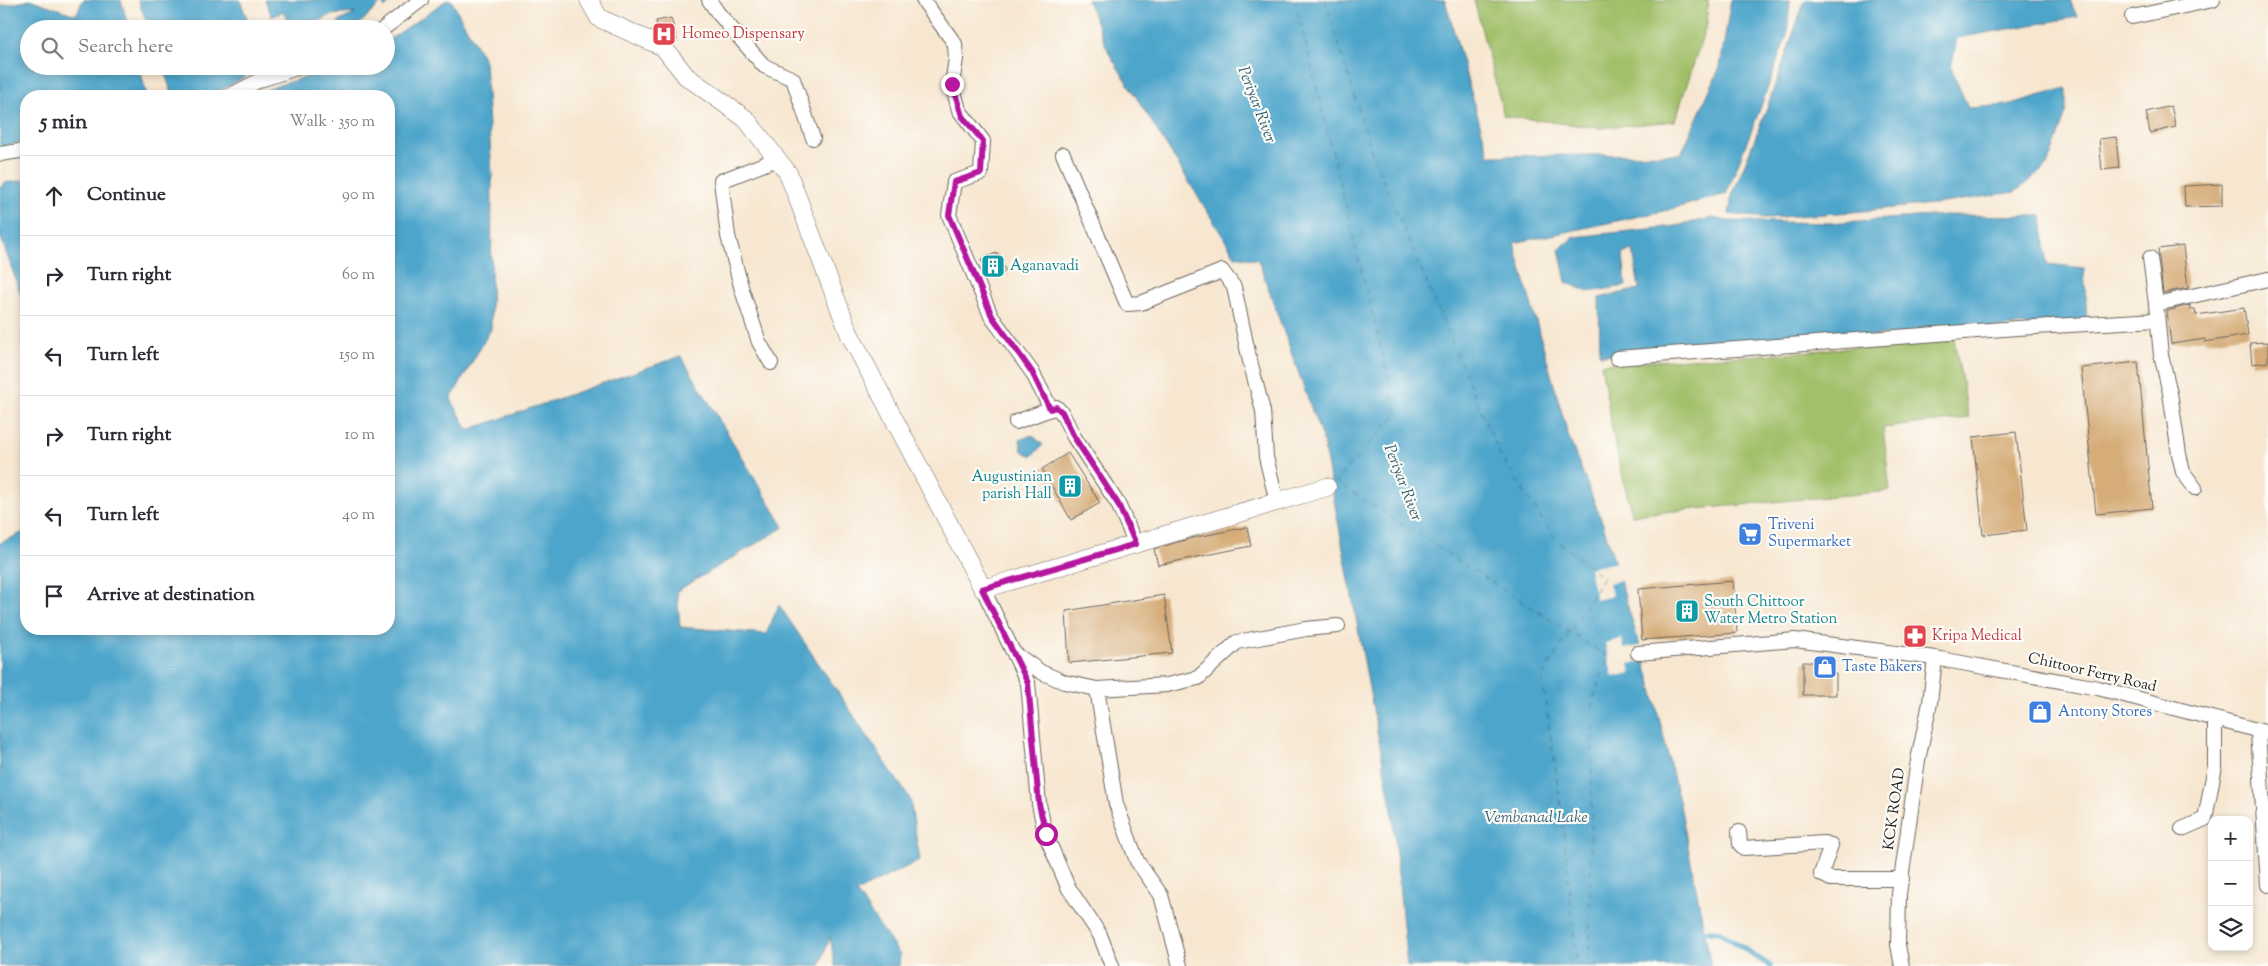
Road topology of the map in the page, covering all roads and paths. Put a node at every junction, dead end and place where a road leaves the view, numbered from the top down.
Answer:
1 (420, 0) edge
2 (589, 0) edge
3 (709, 0) edge
4 (923, 0) edge
5 (2213, 0) edge
6 (2132, 16) dead end
7 (394, 20) edge
8 (275, 75) edge
9 (241, 90) edge
10 (812, 138) dead end
11 (20, 151) edge
12 (0, 154) edge
13 (1063, 154) dead end
14 (777, 159) junction
15 (2150, 258) dead end
16 (2268, 279) edge
17 (2156, 304) junction
18 (2157, 320) junction
19 (1617, 358) dead end
20 (771, 363) dead end
21 (1050, 409) junction
22 (1016, 422) dead end
23 (1327, 487) dead end
24 (2195, 488) dead end
25 (1277, 502) junction
26 (1136, 544) junction
27 (982, 589) junction
28 (1338, 626) dead end
29 (1014, 652) junction
30 (1638, 653) dead end
31 (1935, 658) junction
32 (1097, 689) junction
33 (2215, 720) junction
34 (2263, 732) edge
35 (2182, 829) dead end
36 (1739, 832) dead end
37 (1902, 879) junction
38 (2268, 885) edge
39 (1112, 966) edge
40 (1180, 966) edge
41 (1902, 966) edge

1 - 7 street
2 - 14 street
3 - 10 street
4 - 21 street
5 - 6 street
8 - 9 street
11 - 12 street
13 - 25 street
14 - 20 street
14 - 27 street
15 - 17 street
16 - 17 street
17 - 18 street
18 - 19 street
18 - 24 street
21 - 22 street
21 - 26 street
23 - 25 street
25 - 26 street
26 - 27 street
27 - 29 street
28 - 32 street
29 - 32 street
29 - 39 street
30 - 31 street, Chittoor Ferry Road
31 - 33 street, Chittoor Ferry Road
31 - 37 street, KCK ROAD
32 - 40 street
33 - 34 street, Chittoor Ferry Road
33 - 35 street
34 - 38 street
36 - 37 street
37 - 41 street, KCK ROAD

